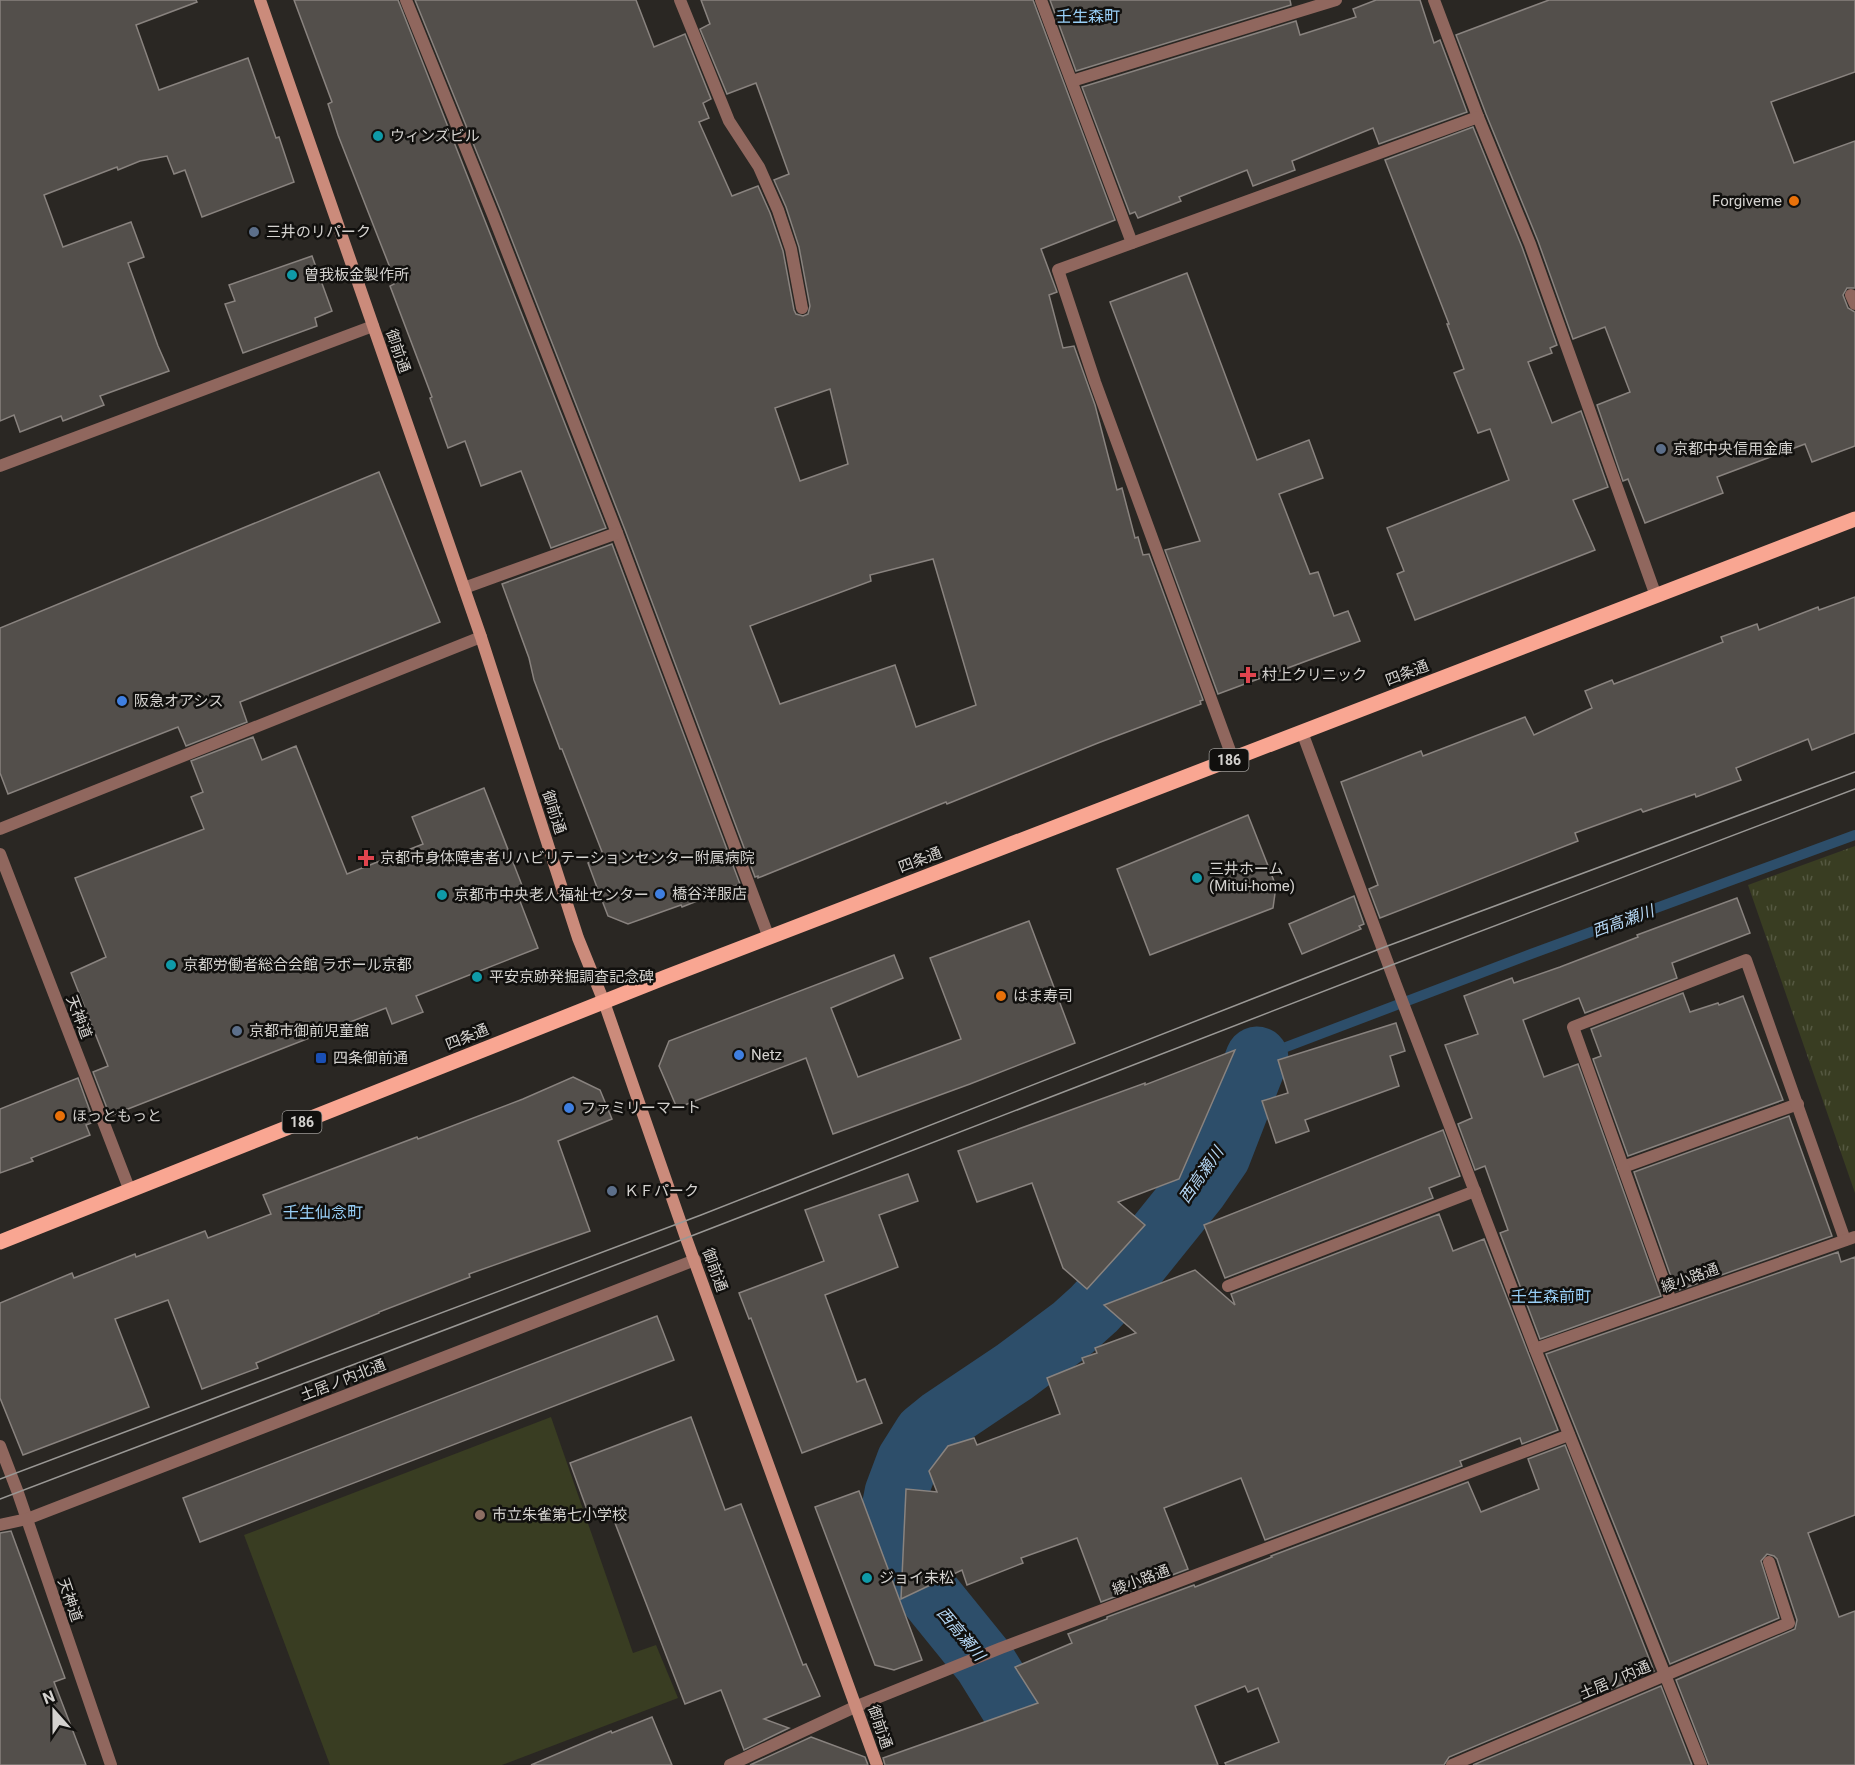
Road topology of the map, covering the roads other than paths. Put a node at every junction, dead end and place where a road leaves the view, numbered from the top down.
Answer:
1 (260, 0) edge
2 (406, 0) edge
3 (680, 0) edge
4 (1041, 0) edge
5 (1335, 0) edge
6 (1434, 0) edge
7 (1072, 81) junction
8 (1478, 117) junction
9 (1132, 243) junction
10 (802, 308) dead end
11 (373, 326) junction
12 (0, 466) edge
13 (1855, 519) edge
14 (617, 533) junction
15 (464, 588) junction
16 (1656, 596) junction
17 (481, 637) junction
18 (1302, 732) junction
19 (1233, 759) junction
20 (0, 830) edge
21 (0, 854) edge
22 (769, 938) junction
23 (604, 1002) junction
24 (1798, 1104) junction
25 (1623, 1167) junction
26 (130, 1191) junction
27 (1475, 1191) junction
28 (1850, 1238) edge
29 (0, 1242) edge
30 (695, 1260) junction
31 (1227, 1286) dead end
32 (1671, 1301) junction
33 (1535, 1349) junction
34 (1569, 1434) junction
35 (0, 1446) edge
36 (27, 1519) junction
37 (0, 1526) edge
38 (1769, 1562) dead end
39 (1666, 1675) junction
40 (857, 1706) junction
41 (111, 1765) edge
42 (730, 1765) edge
43 (878, 1765) edge
44 (1452, 1765) edge
45 (1701, 1765) edge

1 - 11 street, 御前通
2 - 14 street
3 - 10 street
4 - 7 street
5 - 7 street
6 - 8 street
7 - 9 street
8 - 9 street
8 - 16 street
9 - 19 street
11 - 12 street
11 - 15 street, 御前通
13 - 16 main road, 四条通 / 186
14 - 15 street
14 - 22 street
15 - 17 street, 御前通
16 - 18 main road, 四条通 / 186
17 - 20 street
17 - 23 street, 御前通
18 - 19 main road, 四条通 / 186
18 - 27 street
19 - 22 main road, 四条通 / 186
21 - 26 street, 天神道
22 - 23 main road, 四条通 / 186
23 - 26 main road, 四条通 / 186
23 - 30 street, 御前通
24 - 25 street
24 - 25 street
24 - 28 street
25 - 32 street
26 - 29 main road, 四条通 / 186
27 - 31 street
27 - 33 street
28 - 32 street, 綾小路通
30 - 36 street, 土居ノ内北通
30 - 40 street, 御前通
32 - 33 street, 綾小路通
33 - 34 street
34 - 39 street
34 - 40 street, 綾小路通
35 - 36 street, 天神道
36 - 37 street, 土居ノ内北通
36 - 41 street, 天神道
38 - 39 street, 土居ノ内通
39 - 44 street, 土居ノ内通
39 - 45 street
40 - 42 street, 綾小路通
40 - 43 street, 御前通

